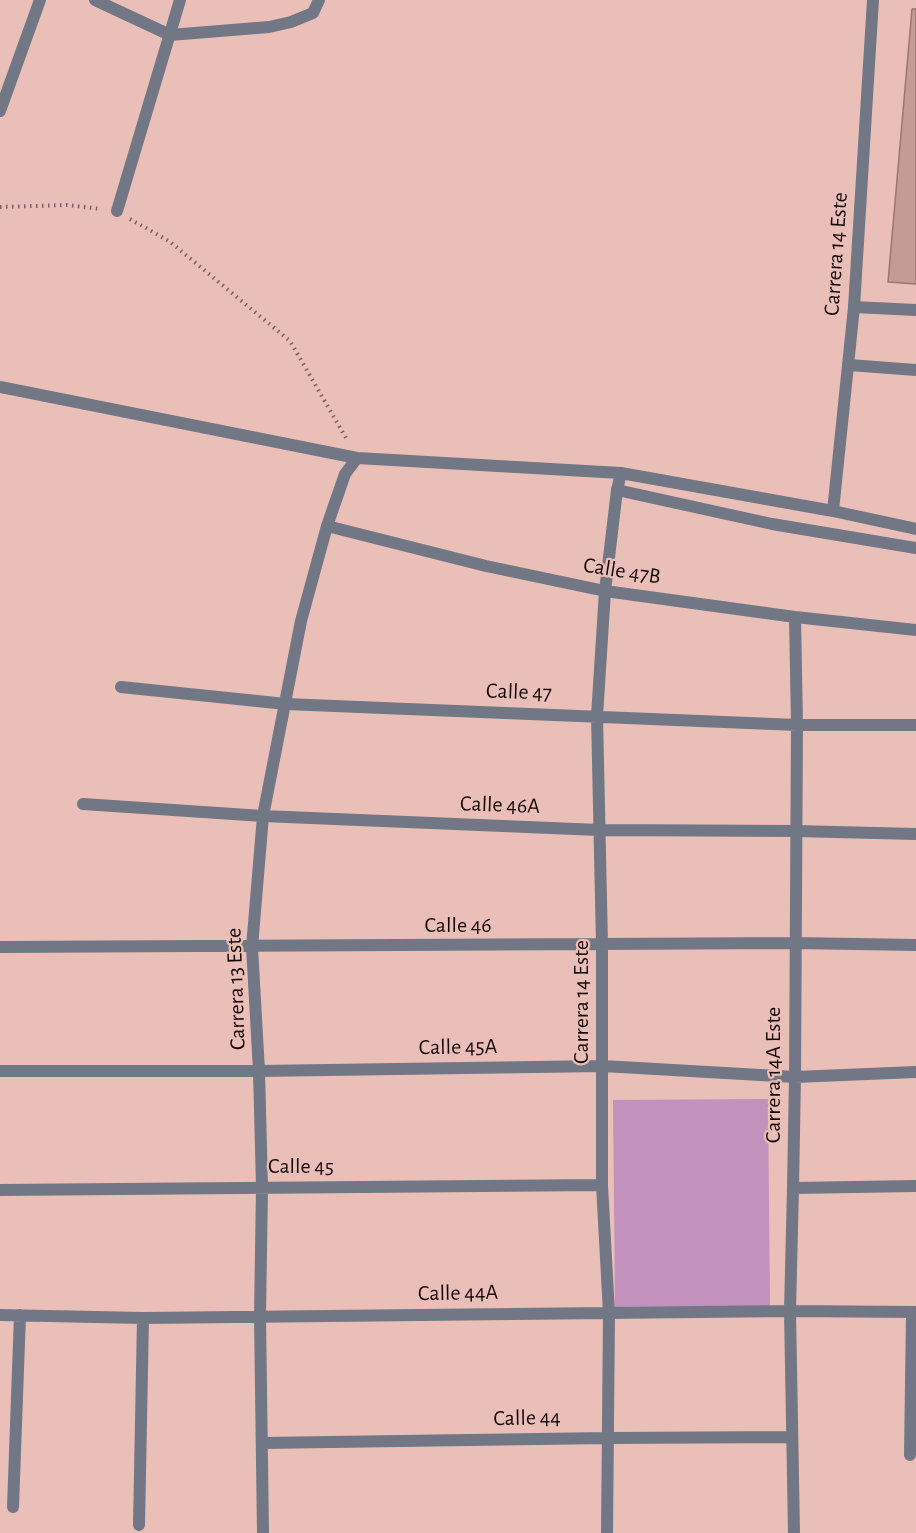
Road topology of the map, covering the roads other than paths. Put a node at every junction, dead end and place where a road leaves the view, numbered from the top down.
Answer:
1 (40, 0) edge
2 (95, 0) edge
3 (180, 0) edge
4 (319, 0) edge
5 (873, 0) edge
6 (170, 35) junction
7 (0, 111) edge
8 (117, 211) road end
9 (854, 307) junction
10 (916, 310) edge
11 (849, 365) junction
12 (916, 369) edge
13 (0, 387) edge
14 (357, 458) junction
15 (621, 473) junction
16 (617, 490) junction
17 (833, 511) junction
18 (327, 526) junction
19 (916, 529) edge
20 (916, 548) edge
21 (605, 591) junction
22 (795, 616) junction
23 (916, 630) edge
24 (121, 687) dead end
25 (285, 704) junction
26 (597, 716) junction
27 (797, 724) junction
28 (916, 725) edge
29 (83, 804) dead end
30 (263, 816) junction
31 (599, 830) junction
32 (795, 831) junction
33 (916, 834) edge
34 (795, 943) junction
35 (602, 945) junction
36 (916, 945) edge
37 (0, 947) edge
38 (252, 947) junction
39 (603, 1066) junction
40 (0, 1071) edge
41 (259, 1071) junction
42 (916, 1072) edge
43 (795, 1077) junction
44 (602, 1185) junction
45 (916, 1186) edge
46 (262, 1187) junction
47 (793, 1188) junction
48 (0, 1190) edge
49 (790, 1311) junction
50 (914, 1312) edge
51 (609, 1313) junction
52 (0, 1315) edge
53 (20, 1315) junction
54 (260, 1316) junction
55 (143, 1318) junction
56 (792, 1437) junction
57 (607, 1438) junction
58 (262, 1443) junction
59 (910, 1455) dead end
60 (13, 1507) dead end
61 (140, 1524) dead end
62 (263, 1533) edge
63 (607, 1533) edge
64 (794, 1533) edge

1 - 7 street
2 - 6 street
3 - 6 street
4 - 6 street
5 - 9 street, Carrera 14 Este
6 - 8 street
9 - 10 street
9 - 11 street, Carrera 14 Este
11 - 12 street
11 - 17 street, Carrera 14 Este
13 - 14 street
14 - 15 street
14 - 18 street, Carrera 13 Este
15 - 16 street, Carrera 14 Este
15 - 17 street
16 - 20 street
16 - 21 street, Carrera 14 Este
17 - 19 street
18 - 21 street, Calle 47B
18 - 25 street, Carrera 13 Este
21 - 22 street, Calle 47B
21 - 26 street, Carrera 14 Este
22 - 23 street, Calle 47B
22 - 27 street, Carrera 14A Este
24 - 25 street, Calle 47
25 - 26 street, Calle 47
25 - 30 street, Carrera 13 Este
26 - 27 street, Calle 47
26 - 31 street, Carrera 14 Este
27 - 28 street, Calle 47
27 - 32 street, Carrera 14A Este
29 - 30 street, Calle 46A
30 - 31 street, Calle 46A
30 - 38 street, Carrera 13 Este
31 - 32 street, Calle 46A
31 - 35 street, Carrera 14 Este
32 - 33 street, Calle 46A
32 - 34 street, Carrera 14A Este
34 - 35 street, Calle 46
34 - 36 street, Calle 46
34 - 43 street, Carrera 14A Este
35 - 38 street, Calle 46
35 - 39 street, Carrera 14 Este
37 - 38 street, Calle 46
38 - 41 street, Carrera 13 Este
39 - 41 street, Calle 45A
39 - 43 street, Calle 45A
39 - 44 street, Carrera 14 Este
40 - 41 street, Calle 45A
41 - 46 street, Carrera 13 Este
42 - 43 street, Calle 45A
43 - 47 street, Carrera 14A Este
44 - 46 street, Calle 45
44 - 51 street, Carrera 14 Este
45 - 47 street
46 - 48 street, Calle 45
46 - 54 street, Carrera 13 Este
47 - 49 street, Carrera 14A Este
49 - 50 street, Calle 44A
49 - 51 street, Calle 44A
49 - 56 street, Carrera 14A Este
50 - 59 street
51 - 54 street, Calle 44A
51 - 57 street, Carrera 14 Este
52 - 53 street, Calle 44A
53 - 55 street, Calle 44A
53 - 60 street
54 - 55 street, Calle 44A
54 - 58 street, Carrera 13 Este
55 - 61 street
56 - 57 street, Calle 44
56 - 64 street, Carrera 14A Este
57 - 58 street, Calle 44
57 - 63 street, Carrera 14 Este
58 - 62 street, Carrera 13 Este

